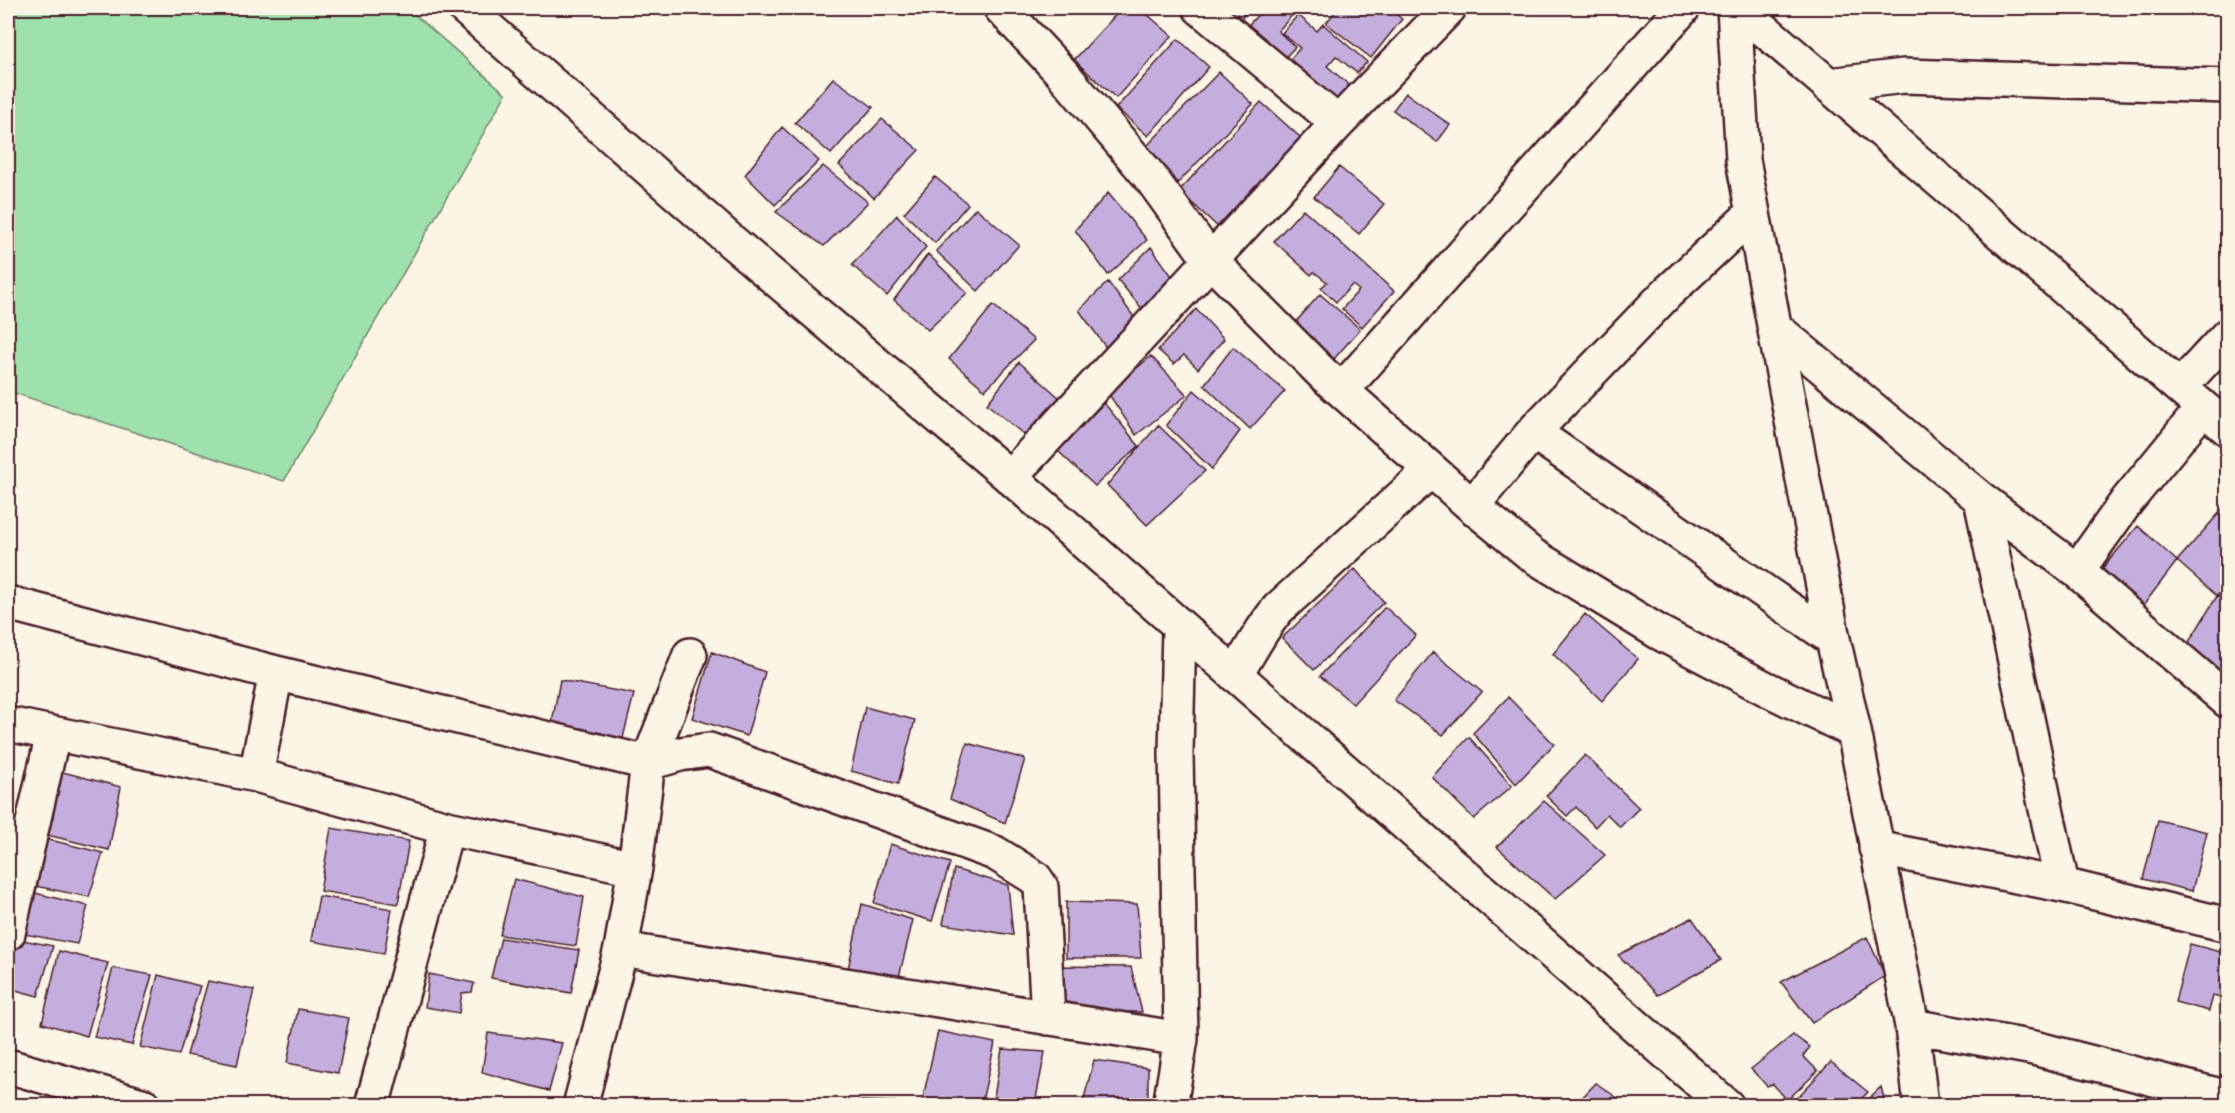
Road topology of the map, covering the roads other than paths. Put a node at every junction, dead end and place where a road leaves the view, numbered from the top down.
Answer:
1 (465, 8) edge
2 (1001, 8) edge
3 (1200, 8) edge
4 (1683, 8) edge
5 (1734, 8) edge
6 (1739, 8) edge
7 (1442, 10) edge
8 (1828, 85) junction
9 (2228, 86) edge
10 (1338, 123) junction
11 (1752, 214) junction
12 (1210, 260) junction
13 (1775, 328) junction
14 (2228, 335) edge
15 (1342, 390) junction
16 (2204, 408) edge
17 (1533, 432) junction
18 (1431, 470) junction
19 (1010, 477) junction
20 (1981, 499) junction
21 (1472, 506) junction
22 (2077, 571) junction
23 (8, 603) edge
24 (1179, 627) junction
25 (1833, 639) junction
26 (690, 655) dead end
27 (276, 674) junction
28 (1234, 675) junction
29 (2228, 700) edge
30 (8, 724) edge
31 (1854, 731) junction
32 (53, 734) junction
33 (648, 763) junction
34 (256, 776) junction
35 (447, 828) junction
36 (1876, 848) junction
37 (635, 868) junction
38 (2062, 885) junction
39 (2228, 925) edge
40 (8, 933) edge
41 (621, 949) junction
42 (1048, 1018) junction
43 (1912, 1026) junction
44 (1181, 1039) junction
45 (8, 1066) edge
46 (2228, 1098) edge
47 (587, 1104) edge
48 (145, 1106) edge
49 (372, 1106) edge
50 (1170, 1106) edge
51 (1727, 1106) edge
52 (1921, 1106) edge

1 - 19 street
2 - 12 street
3 - 10 street
4 - 15 street
5 - 11 street
6 - 8 street
7 - 10 street
8 - 9 street
8 - 16 street
10 - 12 street
11 - 13 street
11 - 17 street
12 - 15 street
12 - 19 street
13 - 20 street
13 - 25 street
14 - 16 street
15 - 18 street
16 - 22 street
17 - 21 street
17 - 25 street
18 - 21 street
18 - 28 street
19 - 24 street
20 - 22 street
20 - 38 street
21 - 31 street
22 - 29 street
23 - 27 street
24 - 28 street
24 - 44 street
25 - 31 street
26 - 33 street
27 - 33 street
27 - 34 street
28 - 51 street
30 - 32 street
31 - 36 street
32 - 34 street
32 - 40 street
33 - 37 street
33 - 42 street
34 - 35 street
35 - 37 street
35 - 49 street
36 - 38 street
36 - 43 street
37 - 41 street
38 - 39 street
41 - 42 street
41 - 47 street
42 - 44 street
43 - 46 street
43 - 52 street
44 - 50 street
45 - 48 street

